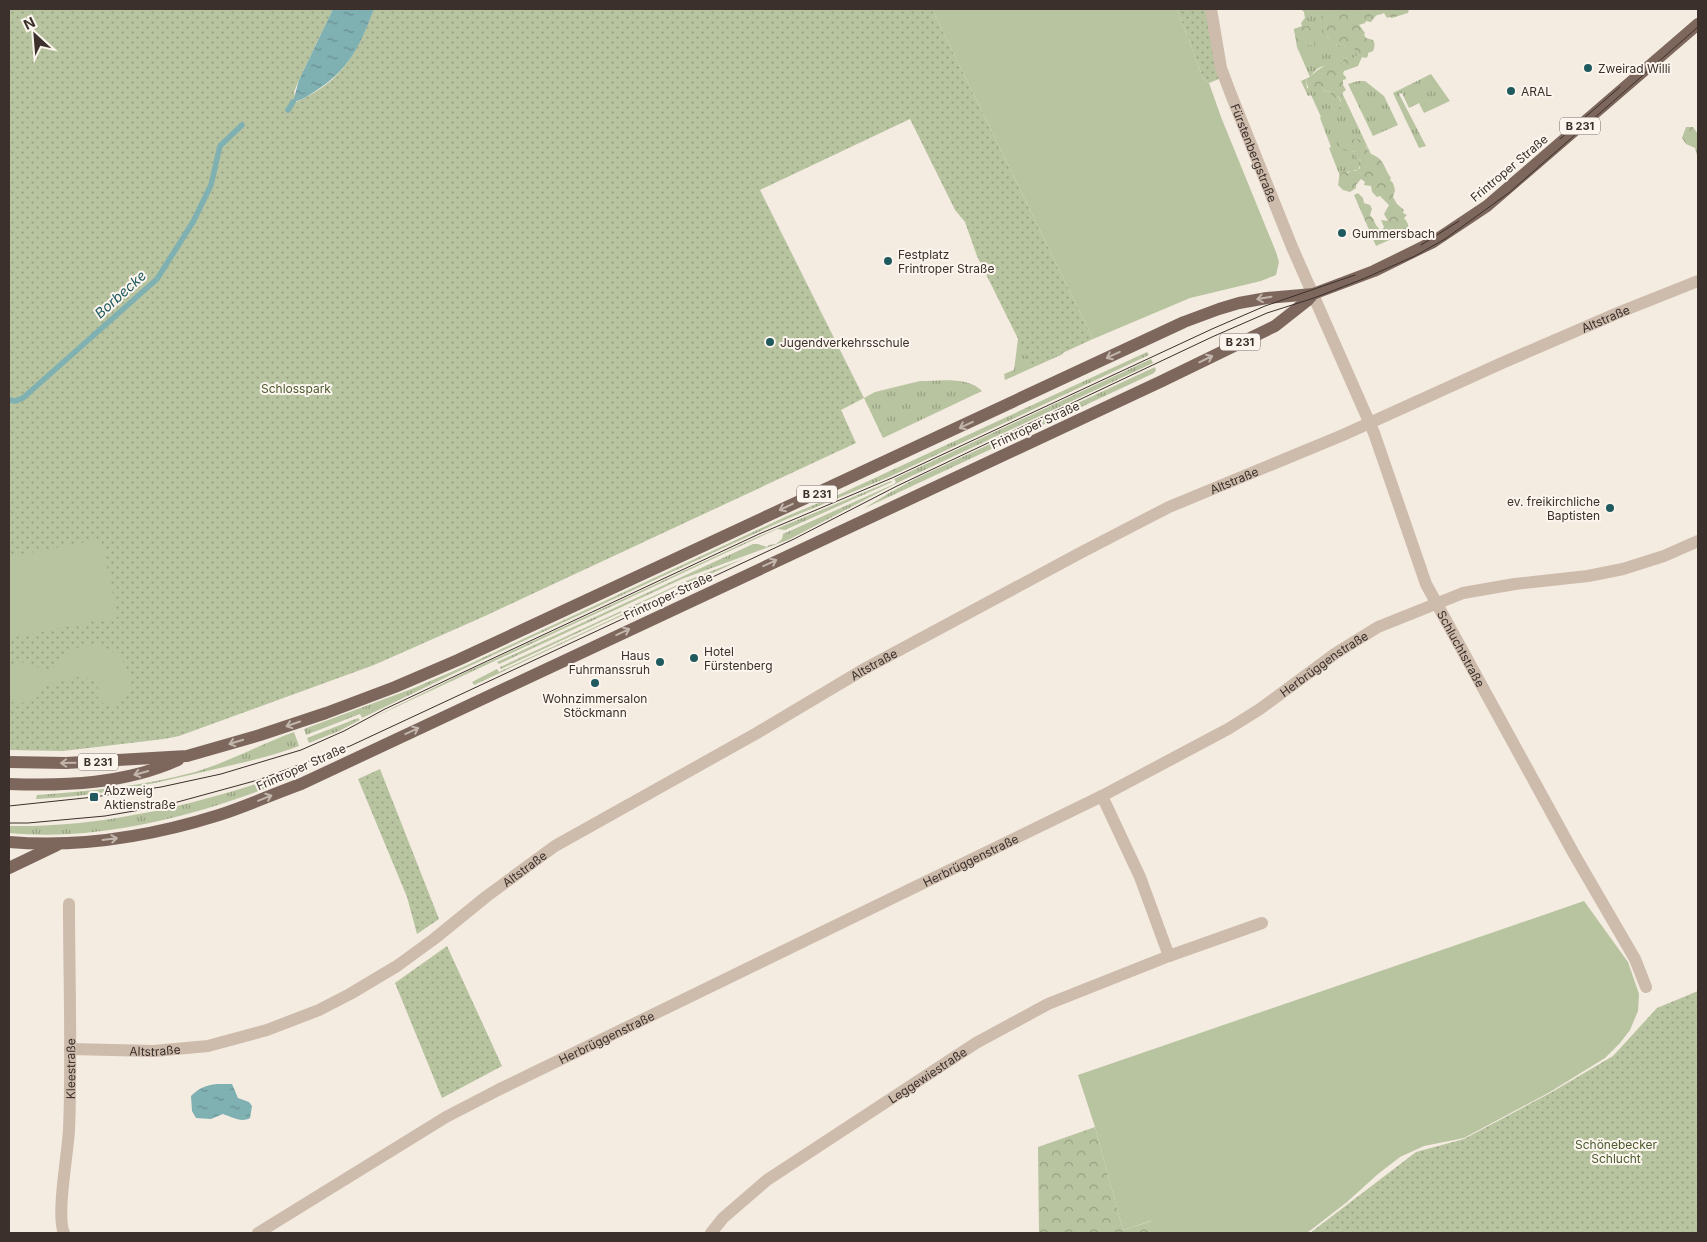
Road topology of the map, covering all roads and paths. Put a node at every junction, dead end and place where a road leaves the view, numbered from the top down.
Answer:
1 (1211, 9) edge
2 (1698, 24) edge
3 (1698, 281) edge
4 (1312, 294) junction
5 (1370, 423) junction
6 (1698, 541) edge
7 (1436, 604) junction
8 (187, 756) junction
9 (9, 762) edge
10 (9, 784) edge
11 (1102, 796) junction
12 (9, 842) edge
13 (61, 843) junction
14 (9, 868) edge
15 (69, 904) dead end
16 (1262, 923) dead end
17 (1169, 956) junction
18 (1646, 987) dead end
19 (70, 1049) junction
20 (64, 1233) edge
21 (258, 1233) edge
22 (710, 1233) edge

1 - 4 street, Fürstenbergstraße
2 - 4 main road, Frintroper Straße / B 231
3 - 5 street, Altstraße
4 - 5 street, Schluchtstraße
4 -> 8 main road, Frintroper Straße / B 231
13 -> 4 main road, Frintroper Straße / B 231
5 - 7 street, Schluchtstraße
5 - 19 street, Altstraße
6 - 7 street, Herbrüggenstraße
7 - 11 street, Herbrüggenstraße
7 - 18 street, Schluchtstraße
8 -> 9 main road, Frintroper Straße / B 231
8 -> 10 main road
11 - 17 street
11 - 21 street, Herbrüggenstraße
12 - 13 main road, Frintroper Straße / B 231
13 - 14 main road, B 231
15 - 19 street, Kleestraße
16 - 17 street, Leggewiestraße
17 - 22 street, Leggewiestraße
19 - 20 street, Kleestraße

